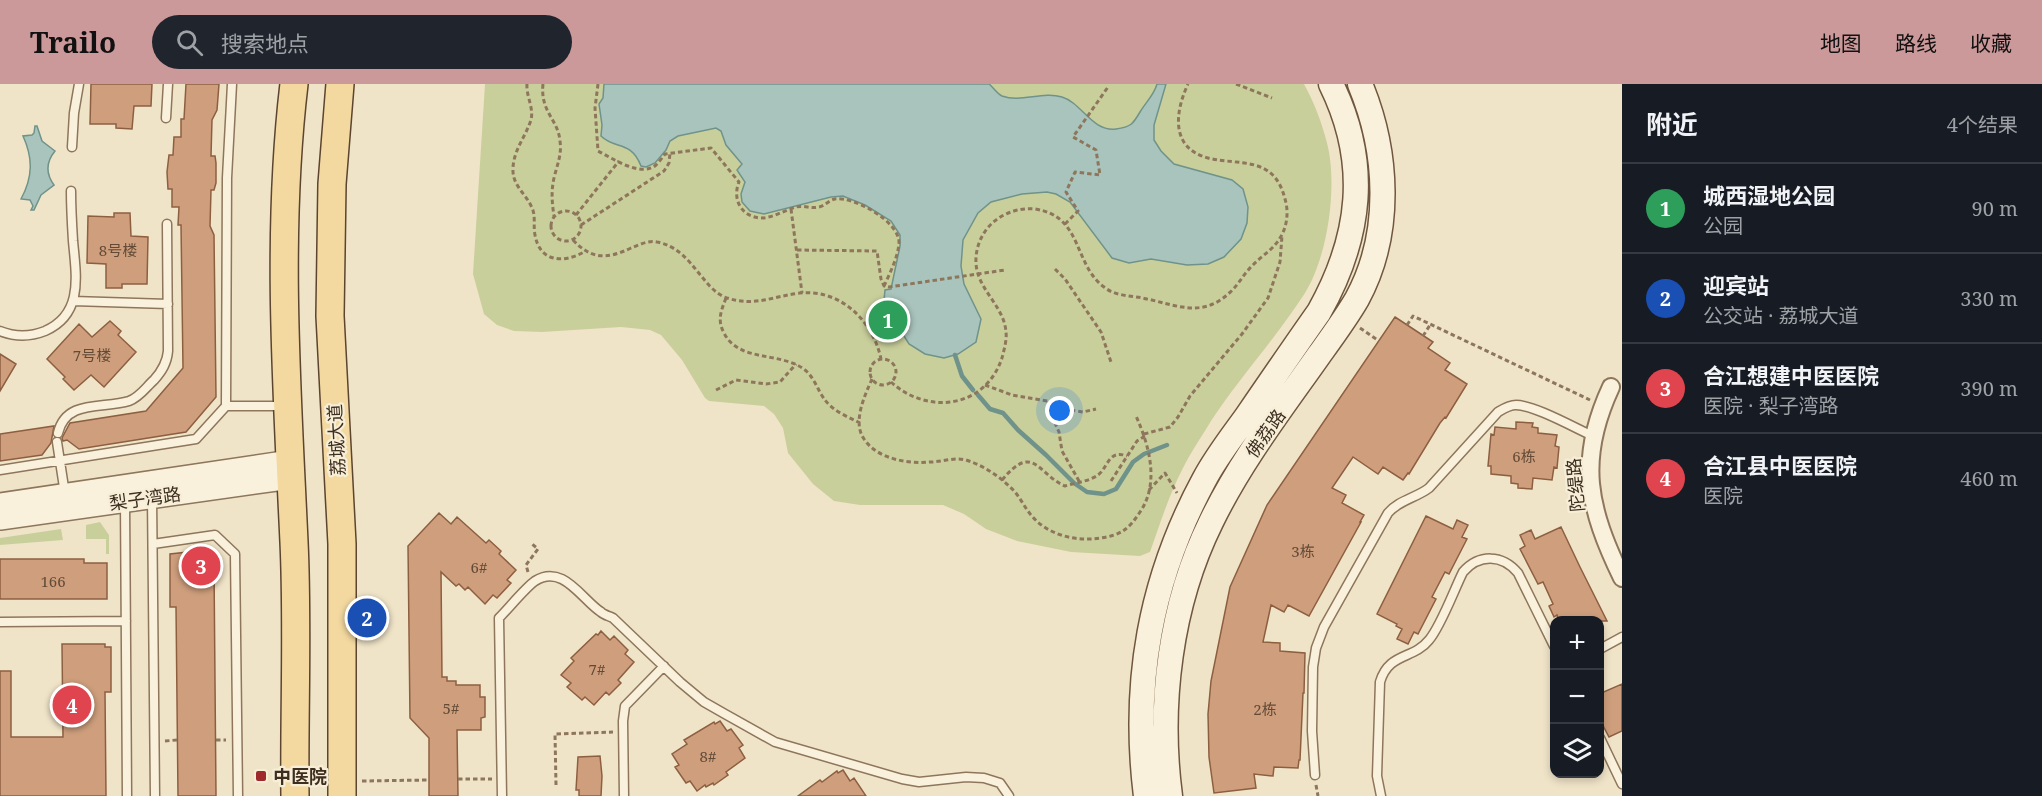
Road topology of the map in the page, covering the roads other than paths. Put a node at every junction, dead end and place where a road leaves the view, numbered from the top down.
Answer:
1 (79, 84) edge
2 (168, 84) edge
3 (232, 84) edge
4 (294, 84) edge
5 (340, 84) edge
6 (1331, 84) edge
7 (1360, 84) edge
8 (166, 118) dead end
9 (72, 147) dead end
10 (71, 191) dead end
11 (167, 224) dead end
12 (73, 301) junction
13 (168, 304) junction
14 (0, 331) edge
15 (1611, 387) dead end
16 (226, 406) junction
17 (287, 406) junction
18 (1593, 436) junction
19 (60, 460) junction
20 (0, 470) edge
21 (290, 470) junction
22 (65, 494) junction
23 (152, 496) junction
24 (125, 501) junction
25 (0, 504) edge
26 (0, 519) edge
27 (153, 543) junction
28 (1622, 578) edge
29 (126, 621) junction
30 (0, 622) edge
31 (1622, 637) edge
32 (1550, 638) edge
33 (1604, 647) edge
34 (664, 666) junction
35 (1604, 748) edge
36 (1315, 775) dead end
37 (1622, 784) edge
38 (342, 789) edge
39 (127, 796) edge
40 (155, 796) edge
41 (238, 796) edge
42 (295, 796) edge
43 (502, 796) edge
44 (624, 796) edge
45 (1009, 796) edge
46 (1146, 796) edge
47 (1170, 796) edge
48 (1381, 796) edge

1 - 9 lane
2 - 8 lane
3 - 16 lane
4 - 17 main road
5 - 38 main road, 荔城大道
6 - 46 main road, 佛荔路
7 - 47 main road, 佛荔路
10 - 12 lane
11 - 13 lane
12 - 13 lane
12 - 14 lane
13 - 19 lane
15 - 18 street, 陀缇路
16 - 17 lane
16 - 19 lane
17 - 21 main road
18 - 28 street, 陀缇路
18 - 36 lane
19 - 20 lane
19 - 22 lane
21 - 22 street, 梨子湾路
21 - 23 street, 梨子湾路
21 - 42 main road
22 - 25 street, 梨子湾路
23 - 24 street, 梨子湾路
23 - 27 lane
24 - 26 street, 梨子湾路
24 - 29 lane
27 - 40 lane
27 - 41 lane
29 - 30 lane
29 - 39 lane
31 - 33 lane
32 - 48 lane
34 - 43 lane
34 - 44 lane
34 - 45 lane
35 - 37 lane

